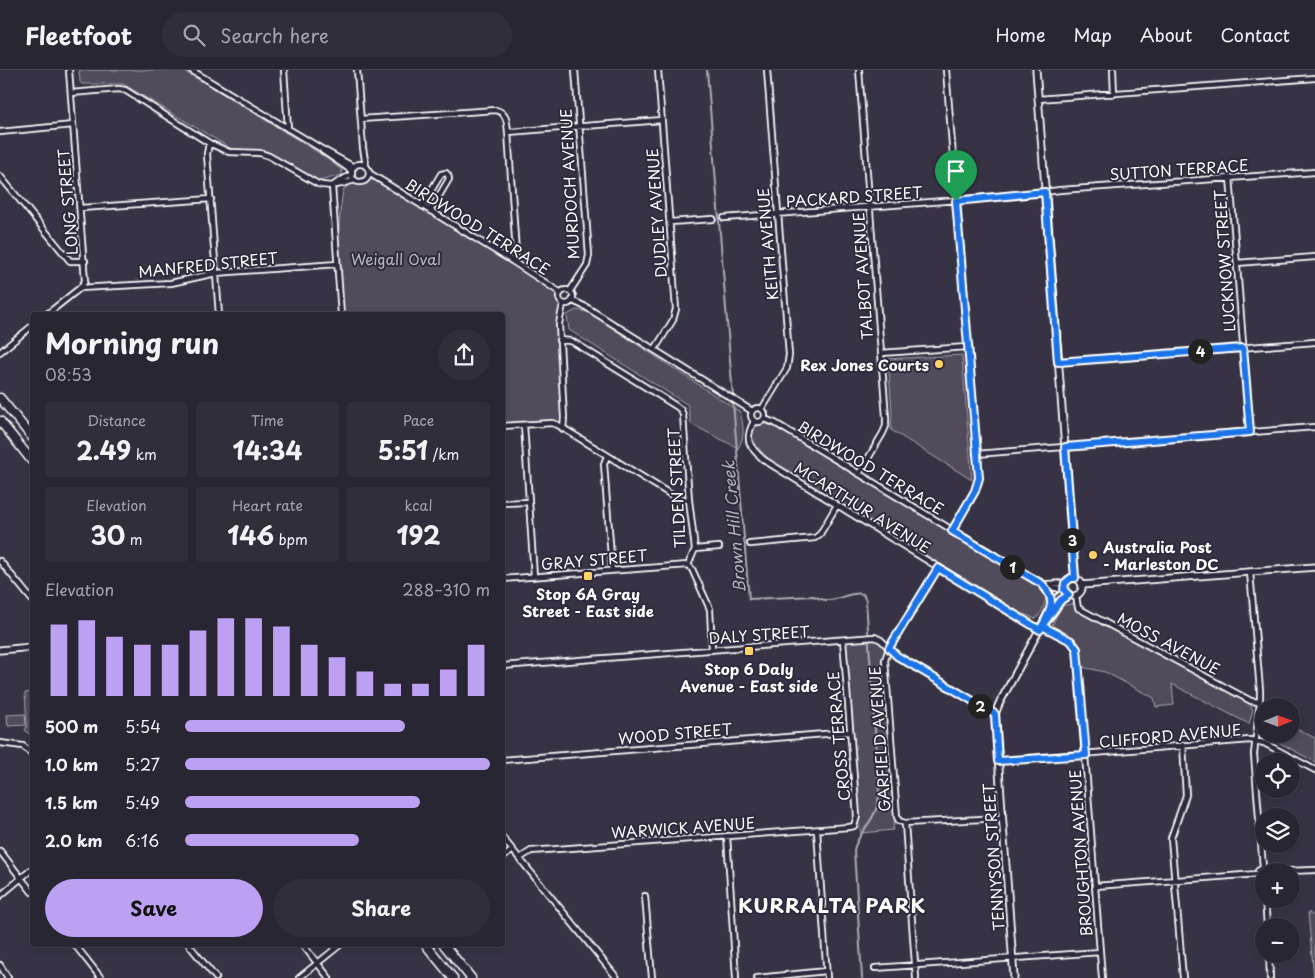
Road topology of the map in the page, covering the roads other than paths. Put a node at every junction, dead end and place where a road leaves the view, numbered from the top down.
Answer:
1 (69, 70) edge
2 (191, 70) edge
3 (284, 70) edge
4 (357, 70) edge
5 (575, 70) edge
6 (658, 70) edge
7 (767, 70) edge
8 (859, 70) edge
9 (946, 70) edge
10 (1036, 70) edge
11 (1113, 70) edge
12 (1315, 78) edge
13 (71, 93) junction
14 (1114, 94) junction
15 (1038, 99) junction
16 (361, 119) junction
17 (662, 120) junction
18 (73, 125) junction
19 (580, 127) junction
20 (288, 129) junction
21 (0, 132) edge
22 (508, 132) junction
23 (209, 142) junction
24 (363, 148) junction
25 (360, 164) junction
26 (366, 166) junction
27 (353, 171) junction
28 (1315, 172) edge
29 (369, 173) junction
30 (0, 176) edge
31 (1230, 177) junction
32 (367, 179) junction
33 (355, 180) junction
34 (383, 182) junction
35 (332, 186) junction
36 (1045, 192) junction
37 (211, 199) junction
38 (956, 201) junction
39 (422, 206) junction
40 (870, 207) junction
41 (81, 208) junction
42 (430, 211) junction
43 (777, 214) junction
44 (724, 218) dead end
45 (713, 219) dead end
46 (670, 222) junction
47 (1315, 257) edge
48 (85, 261) junction
49 (512, 261) junction
50 (1237, 262) junction
51 (338, 264) junction
52 (216, 273) junction
53 (80, 288) junction
54 (570, 291) junction
55 (561, 293) junction
56 (573, 301) junction
57 (563, 304) junction
58 (50, 312) edge
59 (219, 312) edge
60 (341, 312) edge
61 (30, 328) edge
62 (559, 340) junction
63 (1315, 342) edge
64 (967, 347) junction
65 (1243, 348) junction
66 (655, 349) junction
67 (0, 352) edge
68 (881, 353) junction
69 (1058, 362) junction
70 (0, 398) edge
71 (762, 409) junction
72 (752, 411) junction
73 (765, 419) junction
74 (0, 421) edge
75 (754, 421) junction
76 (524, 425) junction
77 (505, 426) edge
78 (1315, 427) edge
79 (563, 428) junction
80 (1250, 432) junction
81 (30, 434) edge
82 (1065, 447) junction
83 (976, 454) junction
84 (607, 456) junction
85 (30, 458) edge
86 (859, 474) junction
87 (689, 500) junction
88 (528, 502) junction
89 (505, 503) edge
90 (837, 505) junction
91 (952, 531) junction
92 (750, 544) dead end
93 (719, 547) dead end
94 (695, 549) junction
95 (0, 561) edge
96 (688, 566) junction
97 (1315, 566) edge
98 (938, 568) junction
99 (612, 570) junction
100 (1250, 572) junction
101 (534, 577) junction
102 (1075, 578) junction
103 (505, 579) edge
104 (1065, 583) junction
105 (1042, 584) junction
106 (1082, 585) junction
107 (1066, 592) junction
108 (1076, 596) junction
109 (30, 598) edge
110 (1052, 606) junction
111 (1041, 628) junction
112 (843, 640) junction
113 (30, 647) edge
114 (889, 648) junction
115 (0, 650) edge
116 (712, 650) junction
117 (505, 666) edge
118 (1260, 698) edge
119 (1255, 701) edge
120 (995, 714) junction
121 (850, 732) junction
122 (1255, 741) joint
123 (0, 743) edge
124 (1264, 743) edge
125 (1182, 745) junction
126 (30, 752) edge
127 (1086, 755) junction
128 (505, 760) edge
129 (998, 761) junction
130 (1315, 770) edge
131 (1002, 818) junction
132 (905, 823) junction
133 (850, 828) joint
134 (816, 830) junction
135 (726, 836) junction
136 (505, 841) edge
137 (513, 850) junction
138 (0, 851) edge
139 (505, 856) edge
140 (520, 858) junction
141 (1263, 863) edge
142 (1315, 870) edge
143 (30, 871) edge
144 (1300, 871) edge
145 (1255, 874) edge
146 (22, 878) junction
147 (1175, 880) junction
148 (1095, 886) junction
149 (30, 889) edge
150 (0, 896) edge
151 (645, 896) dead end
152 (77, 947) edge
153 (191, 947) edge
154 (305, 947) edge
155 (337, 947) edge
156 (428, 947) edge
157 (444, 947) edge
158 (446, 947) edge
159 (1100, 952) junction
160 (436, 956) junction
161 (1013, 957) junction
162 (317, 963) junction
163 (1269, 963) edge
164 (915, 964) junction
165 (0, 965) edge
166 (875, 968) dead end
167 (826, 971) junction
168 (8, 978) edge
169 (101, 978) edge
170 (216, 978) edge
171 (299, 978) edge
172 (330, 978) edge
173 (453, 978) edge
174 (471, 978) edge
175 (617, 978) edge
176 (652, 978) edge
177 (736, 978) edge
178 (757, 978) edge
179 (827, 978) edge
180 (916, 978) edge
181 (1014, 978) edge
182 (1102, 978) edge
183 (1183, 978) edge
184 (1270, 978) edge

1 - 13 street, LONG STREET
2 - 20 street
3 - 20 street
4 - 16 street
5 - 19 street, MURDOCH AVENUE
6 - 17 street, DUDLEY AVENUE
7 - 43 street, KEITH AVENUE
8 - 40 street, TALBOT AVENUE
9 - 38 street
10 - 15 street
11 - 14 street
12 - 14 street
13 - 18 street, LONG STREET
13 - 23 street
14 - 15 street
15 - 36 street
16 - 22 street
16 - 24 street
17 - 19 street
17 - 46 street, DUDLEY AVENUE
18 - 21 street
18 - 41 street, LONG STREET
19 - 22 street
19 - 54 street, MURDOCH AVENUE
20 - 27 street
22 - 49 street
23 - 35 street
23 - 37 street
24 - 25 street
24 - 26 street
25 - 26 street
25 - 27 street
26 - 29 street
27 - 33 street
27 - 35 street
28 - 31 street, SUTTON TERRACE
29 - 32 street
29 - 34 street, BIRDWOOD TERRACE
30 - 48 street
31 - 36 street, SUTTON TERRACE
31 - 50 street, LUCKNOW STREET
32 - 33 street
32 - 34 street, BIRDWOOD TERRACE
33 - 35 street
34 - 39 street, BIRDWOOD TERRACE
35 - 51 street
36 - 38 street, PACKARD STREET
36 - 69 street
37 - 41 street
37 - 52 street
38 - 40 street, PACKARD STREET
38 - 64 street
39 - 42 street, BIRDWOOD TERRACE
39 - 42 street
40 - 43 street, PACKARD STREET
40 - 68 street, TALBOT AVENUE
41 - 48 street, LONG STREET
42 - 49 street, BIRDWOOD TERRACE
43 - 44 street, PACKARD STREET
43 - 71 street, KEITH AVENUE
45 - 46 street
46 - 66 street, DUDLEY AVENUE
47 - 50 street
48 - 53 street, LONG STREET
49 - 55 street, BIRDWOOD TERRACE
50 - 65 street, LUCKNOW STREET
51 - 52 street, MANFRED STREET
51 - 60 street
52 - 53 street, MANFRED STREET
52 - 59 street
53 - 58 street
54 - 55 street
54 - 56 street
55 - 57 street
56 - 57 street
56 - 66 street
57 - 62 street
61 - 67 street
62 - 79 street
62 - 87 street, TILDEN STREET
63 - 65 street
64 - 68 street
64 - 83 street
65 - 69 street
65 - 80 street, LUCKNOW STREET
66 - 72 street
68 - 86 street, TALBOT AVENUE
69 - 82 street
70 - 81 highway
71 - 72 street
71 - 73 street
72 - 75 street
73 - 75 street
73 - 86 street, BIRDWOOD TERRACE
74 - 85 highway
75 - 90 street, MCARTHUR AVENUE
76 - 77 street
76 - 79 street
76 - 88 street
78 - 80 street
79 - 84 street
80 - 82 street
82 - 83 street
82 - 102 street
83 - 91 street
84 - 87 street
84 - 99 street
86 - 91 street, BIRDWOOD TERRACE
87 - 94 street, TILDEN STREET
88 - 89 street
88 - 101 street
90 - 92 street
90 - 98 street, MCARTHUR AVENUE
91 - 105 street, BIRDWOOD TERRACE
93 - 94 street
94 - 96 street, TILDEN STREET
95 - 109 street
96 - 99 street, GRAY STREET
96 - 116 street, TILDEN STREET
97 - 100 street
98 - 111 street, MCARTHUR AVENUE
98 - 114 street, GARFIELD AVENUE
99 - 101 street, GRAY STREET
100 - 106 street
100 - 118 street
101 - 103 street, GRAY STREET
102 - 104 street
102 - 106 street
104 - 105 street
104 - 107 street
105 - 107 street, BIRDWOOD TERRACE
105 - 110 street
106 - 108 street
107 - 108 street
107 - 110 street, TENNYSON STREET
107 - 111 street, TENNYSON STREET
108 - 119 street, MOSS AVENUE
110 - 111 street, TENNYSON STREET
111 - 120 street, TENNYSON STREET
111 - 127 street, BROUGHTON AVENUE
112 - 114 street, DALY STREET
112 - 116 street, DALY STREET
112 - 121 street, CROSS TERRACE
113 - 115 street
114 - 120 street, DALY STREET
114 - 132 street, GARFIELD AVENUE
116 - 117 street, DALY STREET
120 - 129 street, TENNYSON STREET
121 - 128 street, WOOD STREET
121 - 133 street, CROSS TERRACE
122 - 125 street, CLIFFORD AVENUE
122 - 141 street
123 - 126 street
124 - 130 street
125 - 127 street, CLIFFORD AVENUE
125 - 147 street
127 - 129 street, CLIFFORD AVENUE
127 - 148 street, BROUGHTON AVENUE
129 - 131 street, TENNYSON STREET
131 - 132 street
131 - 161 street, TENNYSON STREET
132 - 164 street, GARFIELD AVENUE
133 - 134 street, WARWICK AVENUE
134 - 135 street, WARWICK AVENUE
134 - 167 street
135 - 140 street, WARWICK AVENUE
135 - 177 street
136 - 137 street
137 - 139 street
137 - 140 street
138 - 146 street
140 - 175 street
142 - 144 street
143 - 146 street
145 - 147 street
146 - 149 street
146 - 150 street
147 - 148 street
147 - 183 street
148 - 159 street, BROUGHTON AVENUE
151 - 176 street
152 - 169 street
153 - 170 street
154 - 162 street
155 - 162 street
156 - 160 highway
157 - 160 highway
158 - 174 highway
159 - 161 street
159 - 182 street, BROUGHTON AVENUE
160 - 173 highway
161 - 164 street
161 - 181 street, TENNYSON STREET
162 - 171 street
162 - 172 street
163 - 184 street
164 - 166 street
164 - 180 street, GARFIELD AVENUE
165 - 168 street
167 - 178 street
167 - 179 street

